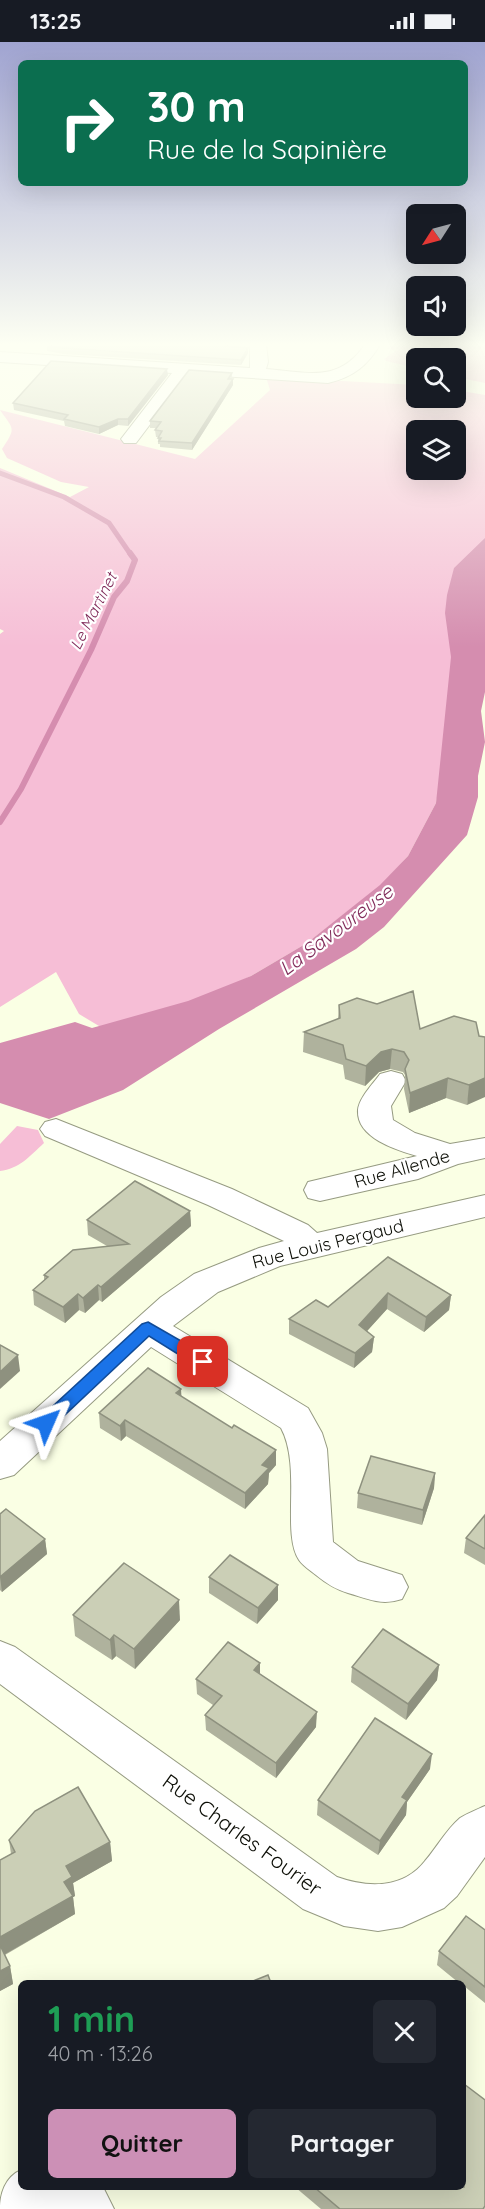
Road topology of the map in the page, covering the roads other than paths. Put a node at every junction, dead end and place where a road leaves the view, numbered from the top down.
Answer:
1 (391, 1081) dead end
2 (56, 1129) dead end
3 (485, 1148) edge
4 (450, 1155) junction
5 (320, 1190) dead end
6 (485, 1206) edge
7 (310, 1246) junction
8 (148, 1328) junction
9 (0, 1464) edge
10 (387, 1587) dead end
11 (0, 1660) edge
12 (485, 1828) edge
13 (37, 2190) edge
14 (67, 2190) edge
15 (21, 2209) edge
16 (87, 2209) edge

1 - 4 street
2 - 7 street
3 - 4 street, Rue Allende
4 - 5 street, Rue Allende
6 - 7 street, Rue Louis Pergaud
7 - 8 street, Rue Louis Pergaud
8 - 9 street, Rue Louis Pergaud
8 - 10 street
11 - 12 street, Rue Charles Fourier
13 - 15 street
14 - 16 street

